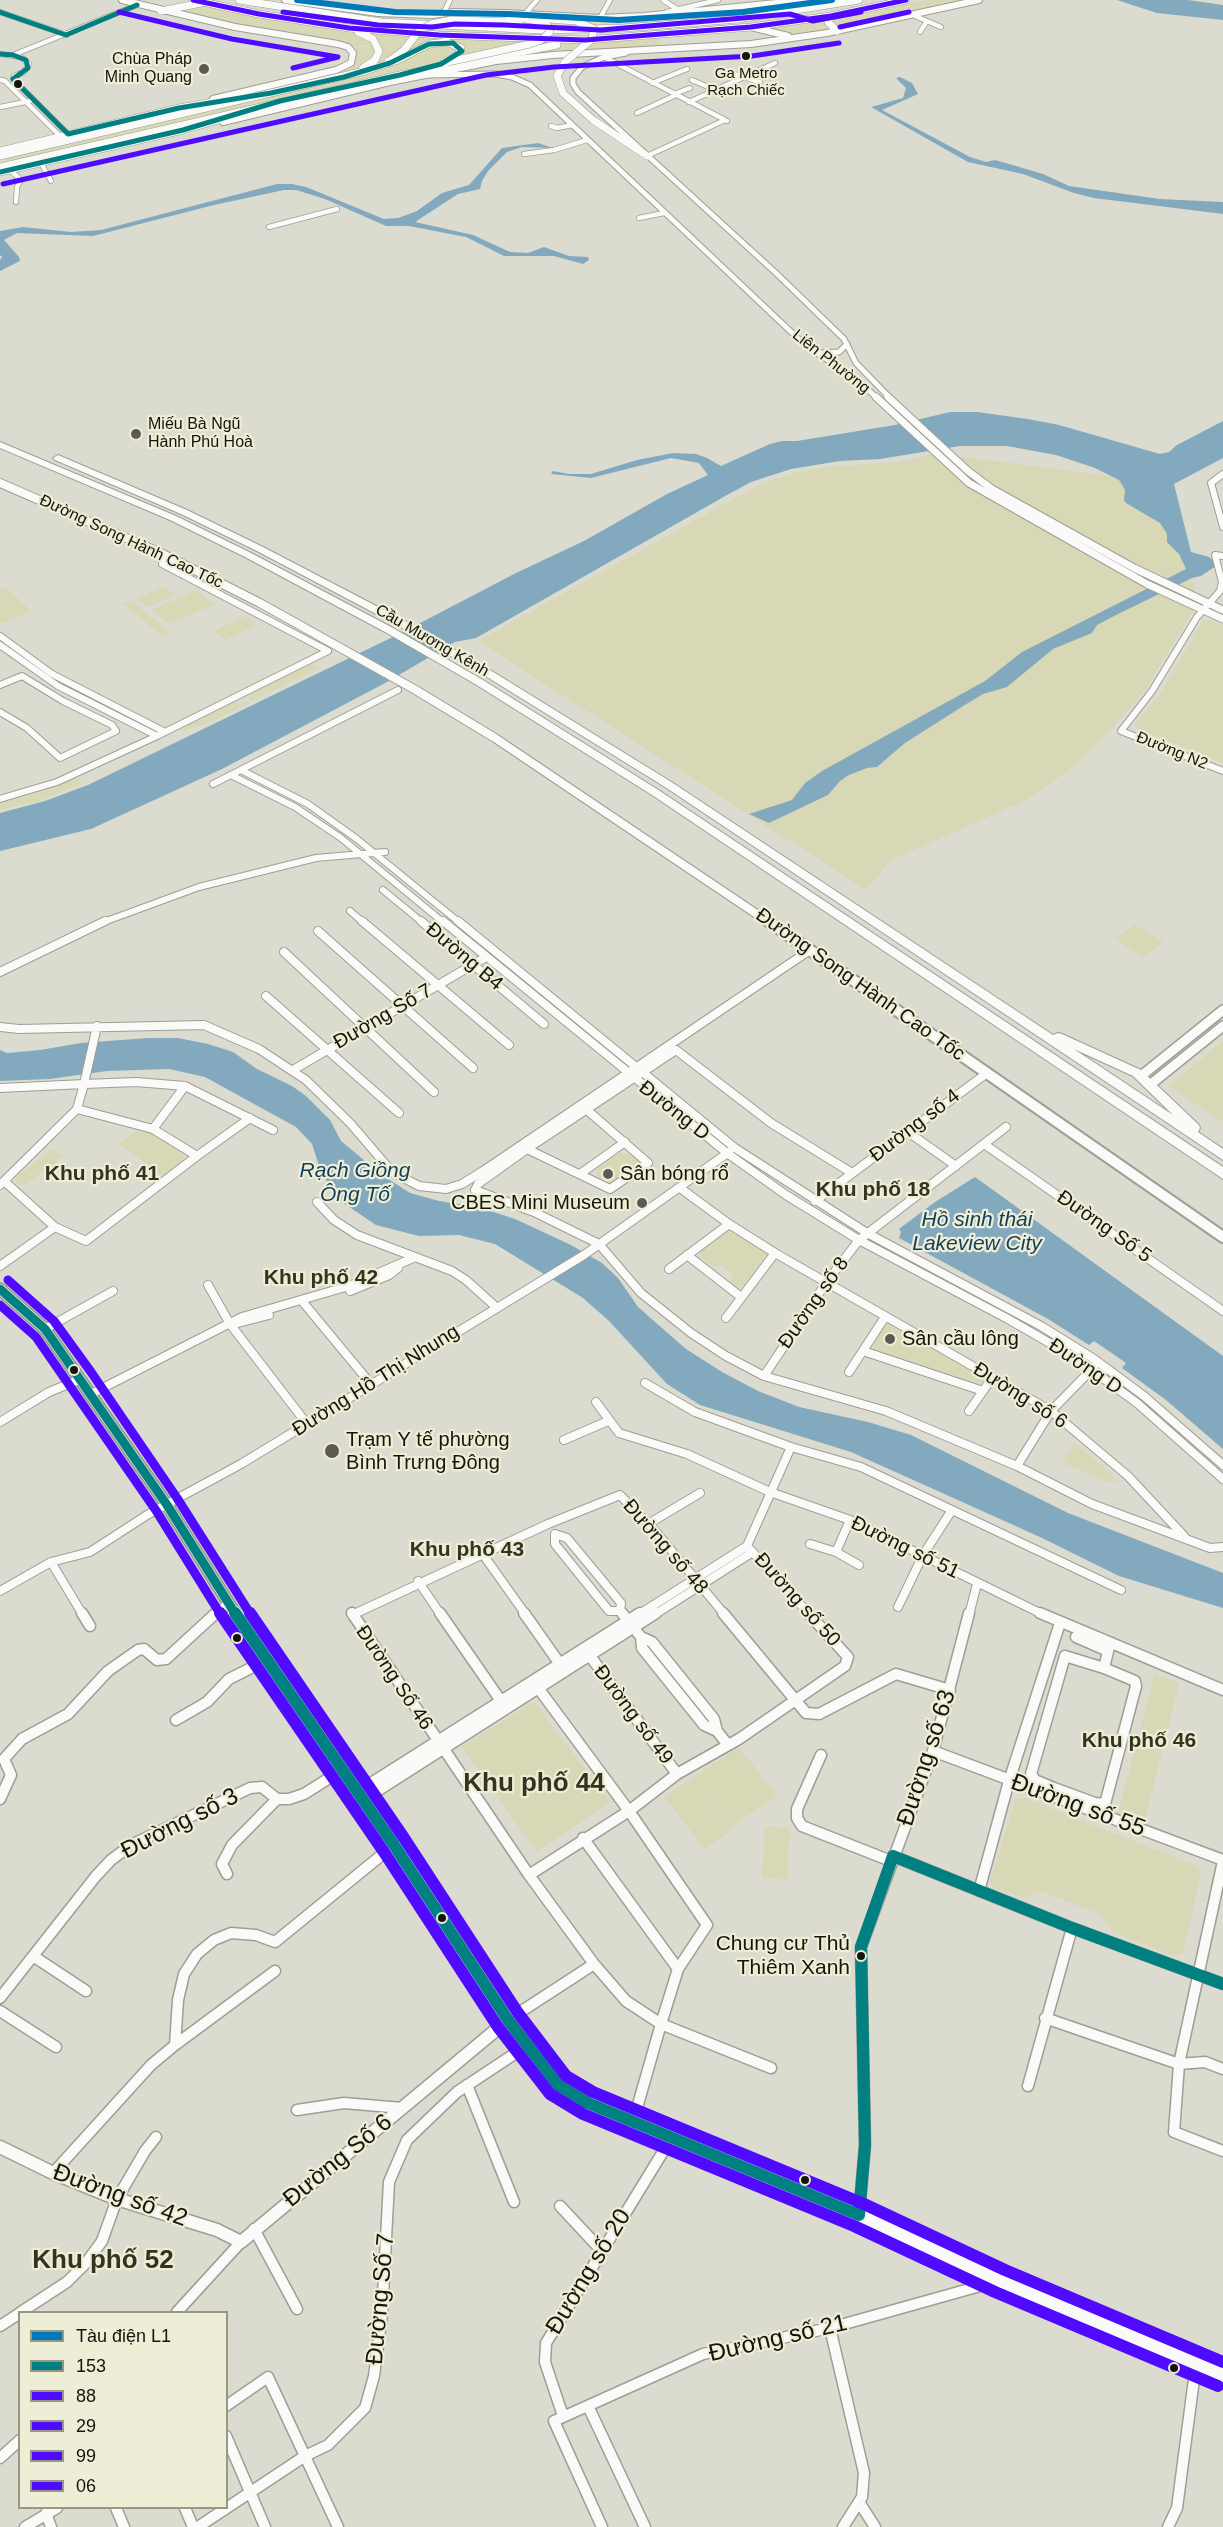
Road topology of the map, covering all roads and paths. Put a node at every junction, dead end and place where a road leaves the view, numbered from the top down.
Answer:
1 (122, 0) edge
2 (193, 0) edge
3 (225, 0) edge
4 (238, 0) edge
5 (277, 0) edge
6 (285, 0) edge
7 (450, 0) edge
8 (537, 0) edge
9 (609, 0) edge
10 (663, 0) edge
11 (718, 0) edge
12 (807, 0) edge
13 (859, 0) edge
14 (873, 0) edge
15 (892, 0) edge
16 (906, 0) edge
17 (979, 0) edge
18 (205, 1) edge
19 (791, 2) junction
20 (319, 3) edge
21 (784, 3) junction
22 (139, 5) junction
23 (769, 5) junction
24 (775, 8) junction
25 (848, 8) junction
26 (676, 9) junction
27 (812, 9) junction
28 (161, 11) junction
29 (0, 12) edge
30 (665, 13) junction
31 (525, 14) junction
32 (443, 15) junction
33 (831, 16) junction
34 (915, 16) junction
35 (511, 17) junction
36 (352, 18) junction
37 (600, 18) junction
38 (589, 19) junction
39 (318, 20) junction
40 (303, 21) junction
41 (927, 21) junction
42 (338, 22) junction
43 (681, 24) junction
44 (646, 27) junction
45 (751, 27) junction
46 (941, 27) dead end
47 (349, 28) junction
48 (422, 28) junction
49 (667, 29) junction
50 (837, 30) junction
51 (920, 32) dead end
52 (550, 34) junction
53 (68, 35) junction
54 (536, 35) junction
55 (651, 35) junction
56 (613, 36) junction
57 (795, 37) junction
58 (585, 40) junction
59 (631, 51) junction
60 (0, 54) edge
61 (13, 55) junction
62 (21, 57) junction
63 (604, 57) junction
64 (444, 63) junction
65 (775, 63) dead end
66 (375, 68) junction
67 (687, 69) dead end
68 (718, 69) dead end
69 (413, 74) junction
70 (424, 74) junction
71 (341, 75) junction
72 (400, 75) junction
73 (17, 76) junction
74 (433, 76) junction
75 (745, 78) junction
76 (0, 80) edge
77 (324, 80) junction
78 (692, 80) dead end
79 (760, 82) dead end
80 (652, 83) junction
81 (690, 88) dead end
82 (717, 89) junction
83 (271, 93) junction
84 (259, 94) junction
85 (736, 94) dead end
86 (675, 95) junction
87 (34, 100) junction
88 (27, 101) junction
89 (280, 101) junction
90 (689, 102) junction
91 (0, 107) edge
92 (179, 108) junction
93 (272, 110) junction
94 (637, 113) dead end
95 (50, 125) junction
96 (572, 125) junction
97 (60, 126) junction
98 (551, 126) dead end
99 (183, 130) junction
100 (68, 134) junction
101 (60, 136) junction
102 (588, 140) junction
103 (101, 146) junction
104 (0, 151) edge
105 (78, 151) junction
106 (524, 154) dead end
107 (0, 156) edge
108 (647, 156) junction
109 (41, 163) junction
110 (0, 167) edge
111 (10, 170) junction
112 (0, 172) edge
113 (51, 181) dead end
114 (16, 202) dead end
115 (337, 209) dead end
116 (664, 213) junction
117 (639, 218) dead end
118 (269, 227) dead end
119 (847, 344) junction
120 (815, 352) junction
121 (0, 435) edge
122 (0, 445) edge
123 (1223, 474) edge
124 (0, 483) edge
125 (1223, 527) edge
126 (163, 554) junction
127 (1223, 556) edge
128 (1208, 605) junction
129 (1223, 610) edge
130 (1202, 611) junction
131 (1223, 619) edge
132 (0, 636) edge
133 (0, 645) edge
134 (0, 685) edge
135 (398, 690) dead end
136 (0, 712) edge
137 (165, 732) junction
138 (157, 736) junction
139 (241, 770) junction
140 (1219, 770) edge
141 (231, 775) junction
142 (213, 784) dead end
143 (0, 799) edge
144 (385, 852) dead end
145 (374, 853) junction
146 (362, 854) junction
147 (383, 890) dead end
148 (350, 911) dead end
149 (318, 931) dead end
150 (810, 950) junction
151 (284, 952) dead end
152 (486, 957) junction
153 (473, 965) junction
154 (0, 972) edge
155 (438, 985) junction
156 (266, 996) dead end
157 (990, 999) junction
158 (403, 1006) junction
159 (1223, 1010) edge
160 (544, 1024) dead end
161 (97, 1026) junction
162 (1223, 1026) edge
163 (0, 1027) edge
164 (365, 1028) junction
165 (509, 1045) dead end
166 (327, 1050) junction
167 (473, 1068) dead end
168 (293, 1070) junction
169 (639, 1070) junction
170 (987, 1073) junction
171 (630, 1076) junction
172 (1146, 1080) junction
173 (84, 1084) junction
174 (185, 1086) junction
175 (0, 1088) edge
176 (434, 1092) dead end
177 (76, 1109) junction
178 (587, 1110) junction
179 (399, 1113) dead end
180 (250, 1118) junction
181 (1006, 1127) dead end
182 (153, 1129) junction
183 (273, 1130) dead end
184 (908, 1132) junction
185 (625, 1142) junction
186 (984, 1144) junction
187 (528, 1149) junction
188 (731, 1151) junction
189 (1223, 1154) edge
190 (197, 1156) junction
191 (956, 1166) junction
192 (852, 1173) junction
193 (580, 1174) junction
194 (1223, 1174) edge
195 (2, 1183) edge
196 (680, 1188) junction
197 (815, 1201) junction
198 (316, 1202) dead end
199 (729, 1224) junction
200 (55, 1227) junction
201 (867, 1233) junction
202 (1223, 1237) edge
203 (859, 1240) junction
204 (599, 1244) junction
205 (775, 1253) junction
206 (687, 1255) junction
207 (413, 1258) junction
208 (0, 1266) edge
209 (669, 1269) dead end
210 (826, 1283) junction
211 (208, 1285) dead end
212 (0, 1289) edge
213 (113, 1292) dead end
214 (741, 1297) junction
215 (303, 1303) junction
216 (496, 1307) junction
217 (1223, 1311) edge
218 (885, 1317) junction
219 (726, 1318) dead end
220 (230, 1324) junction
221 (45, 1329) junction
222 (863, 1351) junction
223 (1100, 1363) junction
224 (1091, 1369) junction
225 (849, 1372) dead end
226 (764, 1376) junction
227 (992, 1378) junction
228 (81, 1379) junction
229 (370, 1383) junction
230 (645, 1383) dead end
231 (983, 1391) junction
232 (91, 1394) junction
233 (596, 1402) dead end
234 (969, 1411) dead end
235 (1051, 1411) junction
236 (608, 1421) junction
237 (0, 1422) edge
238 (307, 1424) junction
239 (564, 1440) dead end
240 (791, 1447) junction
241 (1017, 1466) junction
242 (1223, 1466) edge
243 (1223, 1479) edge
244 (770, 1492) junction
245 (700, 1493) dead end
246 (167, 1505) junction
247 (1157, 1506) junction
248 (952, 1510) junction
249 (850, 1520) junction
250 (548, 1524) junction
251 (648, 1524) junction
252 (1150, 1524) junction
253 (555, 1534) junction
254 (1186, 1538) junction
255 (810, 1544) dead end
256 (1223, 1547) edge
257 (750, 1549) junction
258 (836, 1552) junction
259 (482, 1553) junction
260 (922, 1556) junction
261 (51, 1562) junction
262 (859, 1565) dead end
263 (418, 1581) junction
264 (698, 1583) junction
265 (977, 1584) junction
266 (2, 1586) edge
267 (1121, 1590) dead end
268 (228, 1603) junction
269 (898, 1606) dead end
270 (620, 1611) junction
271 (351, 1614) joint
272 (1060, 1623) junction
273 (631, 1625) junction
274 (90, 1626) dead end
275 (1076, 1637) dead end
276 (1109, 1647) junction
277 (590, 1656) junction
278 (267, 1660) junction
279 (560, 1664) junction
280 (1104, 1668) junction
281 (536, 1685) junction
282 (950, 1690) junction
283 (1223, 1690) edge
284 (796, 1700) junction
285 (501, 1701) junction
286 (1032, 1709) junction
287 (1047, 1715) junction
288 (176, 1720) dead end
289 (728, 1745) junction
290 (440, 1746) junction
291 (933, 1751) junction
292 (821, 1755) dead end
293 (342, 1770) junction
294 (677, 1774) junction
295 (1009, 1781) junction
296 (1053, 1792) junction
297 (360, 1796) junction
298 (0, 1799) edge
299 (278, 1799) junction
300 (629, 1811) junction
301 (583, 1838) junction
302 (394, 1845) junction
303 (892, 1859) junction
304 (1223, 1861) edge
305 (227, 1874) dead end
306 (529, 1875) junction
307 (978, 1891) junction
308 (1072, 1928) junction
309 (33, 1956) junction
310 (594, 1964) junction
311 (678, 1968) junction
312 (275, 1971) dead end
313 (1197, 1975) junction
314 (1223, 1984) edge
315 (86, 1990) dead end
316 (0, 1998) edge
317 (0, 2011) edge
318 (1046, 2018) junction
319 (508, 2020) junction
320 (662, 2024) junction
321 (175, 2045) junction
322 (528, 2045) junction
323 (56, 2047) dead end
324 (1179, 2064) junction
325 (771, 2068) dead end
326 (1223, 2069) edge
327 (467, 2085) junction
328 (1028, 2086) dead end
329 (403, 2108) junction
330 (297, 2110) dead end
331 (633, 2122) junction
332 (156, 2137) dead end
333 (672, 2137) junction
334 (0, 2147) edge
335 (1223, 2151) edge
336 (52, 2173) junction
337 (117, 2199) junction
338 (514, 2202) dead end
339 (560, 2206) dead end
340 (859, 2215) junction
341 (254, 2229) junction
342 (241, 2242) junction
343 (602, 2251) junction
344 (1000, 2281) junction
345 (297, 2309) dead end
346 (23, 2311) edge
347 (179, 2311) edge
348 (18, 2314) edge
349 (0, 2326) edge
350 (830, 2328) junction
351 (1196, 2364) junction
352 (1223, 2375) edge
353 (228, 2405) edge
354 (588, 2406) junction
355 (563, 2416) junction
356 (228, 2441) edge
357 (18, 2442) edge
358 (305, 2456) junction
359 (0, 2458) edge
360 (250, 2492) junction
361 (859, 2502) junction
362 (228, 2506) edge
363 (116, 2509) edge
364 (186, 2509) edge
365 (223, 2509) edge
366 (51, 2510) edge
367 (24, 2527) edge
368 (51, 2527) edge
369 (124, 2527) edge
370 (195, 2527) edge
371 (265, 2527) edge
372 (338, 2527) edge
373 (603, 2527) edge
374 (645, 2527) edge
375 (843, 2527) edge
376 (876, 2527) edge
377 (1168, 2527) edge

1 - 22 main road
2 - 18 main road
3 - 48 main road
4 - 36 main road
5 - 20 main road
6 - 20 main road
7 - 32 street
8 - 31 street
9 - 37 street
10 - 26 street
11 - 26 street
12 - 19 main road
13 - 25 main road
14 - 25 main road
15 - 25 main road
16 - 25 main road
17 - 34 main road
18 - 28 main road
18 - 39 main road
18 - 40 main road
19 - 21 main road
19 - 27 main road
20 - 32 main road
21 - 23 main road
21 - 24 main road
22 - 28 main road
22 - 53 street
23 - 24 main road
23 - 30 main road
24 - 38 main road
25 - 27 main road
25 - 33 main road
25 - 49 main road
25 - 49 main road
26 - 30 street
27 - 43 main road
28 - 92 main road
29 - 53 street
30 - 37 main road
31 - 32 main road
31 - 38 main road
32 - 38 main road
33 - 45 main road
33 - 50 main road
34 - 41 street
34 - 50 main road
35 - 36 main road, bridge
35 - 64 main road, bridge
35 - 108 main road, bridge
36 - 48 main road
37 - 38 main road
39 - 40 main road
39 - 42 main road
40 - 47 main road
41 - 46 street
41 - 51 street
42 - 47 main road
42 - 48 main road
43 - 44 main road
43 - 49 main road
44 - 48 main road
44 - 49 main road
44 - 66 main road, bridge
45 - 55 main road
45 - 57 main road
47 - 54 main road
47 - 71 main road
48 - 54 main road
49 - 52 main road
49 - 55 main road
49 - 56 main road
50 - 57 main road
52 - 54 main road
52 - 56 main road
53 - 61 street
53 - 62 street
54 - 56 main road
54 - 58 main road
55 - 56 main road
56 - 58 main road
57 - 59 main road
58 - 72 main road
59 - 63 street, Liên Phường
59 - 70 main road
60 - 61 street
61 - 62 street
62 - 73 street
63 - 80 street
63 - 108 street, Liên Phường
64 - 66 main road
64 - 69 main road
65 - 75 street
66 - 77 main road
67 - 80 street
68 - 75 street
69 - 70 main road
69 - 72 main road
69 - 74 street, Liên Phường
69 - 93 main road
70 - 74 street, Liên Phường
70 - 93 main road
71 - 77 main road
71 - 84 street
72 - 89 main road
73 - 76 street
73 - 87 street
74 - 96 street, Liên Phường
75 - 79 street
75 - 82 street
76 - 88 street
77 - 83 main road
78 - 82 street
80 - 86 street
81 - 86 street
82 - 85 street
82 - 90 street
83 - 84 main road
83 - 107 main road
84 - 92 main road
86 - 90 street
86 - 94 street
87 - 88 street
87 - 97 street
88 - 91 street
88 - 95 street
89 - 99 main road
89 - 103 main road
90 - 108 street
92 - 100 main road
93 - 99 main road
95 - 97 street
95 - 101 street
96 - 98 street
96 - 102 street, Liên Phường
97 - 100 street
99 - 103 main road
100 - 101 main road
101 - 104 main road
102 - 106 street
102 - 116 street, Liên Phường
103 - 105 main road
103 - 105 main road
105 - 109 main road
105 - 110 main road
108 - 119 street, Liên Phường
109 - 111 main road
109 - 113 street
111 - 112 main road
111 - 114 street
115 - 118 street
116 - 117 street
116 - 120 street, Liên Phường
119 - 120 street
119 - 128 street, Liên Phường
120 - 130 street, Liên Phường
121 - 157 highway, Cầu Mương Kênh
122 - 194 highway, Cầu Mương Kênh
123 - 125 street
124 - 126 main road, Đường Song Hành Cao Tốc
126 - 137 street
126 - 150 main road, Đường Song Hành Cao Tốc
127 - 128 street
128 - 129 street, Liên Phường
128 - 130 street
130 - 131 street, Liên Phường
130 - 140 street, Đường N2
132 - 137 street
133 - 138 street
134 - 136 street
135 - 139 street
137 - 138 street
138 - 143 street
139 - 141 street
139 - 145 street, Đường D
141 - 142 street
141 - 146 street, Đường D
144 - 145 street
145 - 146 street
145 - 169 street, Đường D
146 - 152 street, Đường D
146 - 154 street
147 - 153 street, Đường B4
148 - 155 street
149 - 158 street
150 - 169 street
150 - 170 main road, Đường Song Hành Cao Tốc
151 - 164 street
152 - 153 street, Đường Số 7
152 - 171 street, Đường D
153 - 155 street, Đường Số 7
153 - 160 street, Đường B4
155 - 158 street, Đường Số 7
155 - 165 street
156 - 166 street
157 - 172 highway
157 - 189 highway
158 - 164 street, Đường Số 7
158 - 167 street
159 - 172 street
161 - 163 street
161 - 168 street
161 - 173 street
162 - 172 street
164 - 166 street, Đường Số 7
164 - 176 street
166 - 168 street, Đường Số 7
166 - 179 street
168 - 171 street
169 - 171 street
169 - 188 street, Đường D
169 - 192 street
170 - 184 street, Đường số 4
170 - 202 main road, Đường Song Hành Cao Tốc
171 - 178 street
171 - 188 street, Đường D
172 - 189 highway
173 - 174 street
173 - 175 street
173 - 177 street
174 - 180 street
174 - 182 street
177 - 182 street
177 - 195 street
178 - 185 street
178 - 187 street
180 - 183 street
180 - 190 street
181 - 186 street
182 - 190 street
184 - 191 street
184 - 192 street, Đường số 4
185 - 193 street
185 - 193 street
186 - 191 street
186 - 217 street, Đường Số 5
187 - 193 street
187 - 204 street
188 - 196 street, Đường Hồ Thị Nhung
188 - 197 street, Đường D
188 - 203 street, Đường D
190 - 200 street
191 - 201 street
192 - 197 street, Đường số 4
195 - 200 street
196 - 199 street, Đường số 6
196 - 204 street, Đường Hồ Thị Nhung
197 - 201 street, Đường D
198 - 207 street
199 - 205 street, Đường số 6
199 - 206 street
200 - 208 street
201 - 203 street, Đường số 8
201 - 223 street, Đường D
203 - 210 street, Đường số 8
203 - 224 street, Đường D
204 - 216 street, Đường Hồ Thị Nhung
204 - 226 street
205 - 210 street, Đường số 6
205 - 214 street
206 - 209 street
206 - 214 street
207 - 215 street
207 - 216 street
210 - 218 street, Đường số 6
210 - 226 street, Đường số 8
211 - 220 street
212 - 221 main road
213 - 221 street
214 - 219 street
215 - 220 street
215 - 229 street
216 - 229 street, Đường Hồ Thị Nhung
218 - 222 street
218 - 227 street, Đường số 6
220 - 232 street
220 - 238 street
221 - 228 main road
222 - 225 street
222 - 231 street
223 - 224 street
223 - 242 street, Đường D
224 - 235 street
224 - 243 street, Đường D
226 - 241 street
227 - 231 street
227 - 235 street, Đường số 6
228 - 232 main road
228 - 237 street
229 - 238 street, Đường Hồ Thị Nhung
230 - 240 street
231 - 234 street
232 - 246 main road
233 - 236 street, Đường số 51
235 - 241 street
235 - 247 street, Đường số 6
236 - 239 street
236 - 244 street, Đường số 51
238 - 246 street, Đường Hồ Thị Nhung
240 - 244 street
240 - 248 street
241 - 252 street
244 - 249 street, Đường số 51
244 - 257 street
245 - 251 street
246 - 261 street, Đường Hồ Thị Nhung
246 - 268 main road
247 - 252 street
247 - 254 street, Đường số 6
248 - 260 street
248 - 267 street
249 - 258 street
249 - 260 street, Đường số 51
250 - 251 street, Đường số 48
250 - 253 street
250 - 259 street, Đường số 48
251 - 264 street, Đường số 48
252 - 254 street
253 - 270 street
253 - 270 street
254 - 256 street
255 - 258 street
257 - 264 street
257 - 284 street, Đường số 50
258 - 262 street
259 - 263 street, Đường số 48
259 - 279 street
260 - 265 street, Đường số 51
260 - 269 street
261 - 266 street, Đường Hồ Thị Nhung
261 - 274 street
263 - 271 street, Đường số 48
263 - 285 street
264 - 273 street
264 - 284 street, Đường số 48
265 - 272 street, Đường số 51
265 - 282 street, Đường số 63
268 - 278 main road
268 - 298 street
270 - 273 street
271 - 290 street, Đường Số 46
272 - 276 street, Đường số 51
272 - 286 street
273 - 277 street
273 - 279 street, Đường số 49
273 - 289 street
275 - 276 street
276 - 280 street
276 - 283 street, Đường số 51
277 - 281 street
277 - 294 street, Đường số 49
278 - 288 street
278 - 293 main road
279 - 281 street, Đường số 49
280 - 287 street
280 - 296 street
281 - 285 street, Đường số 49
281 - 290 street
281 - 300 street
282 - 284 street, Đường số 48
282 - 291 street, Đường số 63
284 - 289 street
285 - 290 street, Đường số 49
286 - 287 street
286 - 295 street
287 - 296 street
289 - 294 street
290 - 297 street
290 - 306 street, Đường Số 46
291 - 295 street, Đường số 55
291 - 303 street, Đường số 63
292 - 303 street
293 - 297 main road
293 - 299 street
294 - 300 street
295 - 296 street, Đường số 55
295 - 307 street
296 - 304 street, Đường số 55
297 - 302 main road
299 - 305 street
299 - 309 street, Đường số 3
300 - 301 street
300 - 311 street
301 - 306 street
301 - 311 street
302 - 319 main road
302 - 321 street
303 - 307 street
303 - 340 street, Đường số 63
304 - 313 street
306 - 310 street, Đường Số 46
307 - 308 street
308 - 313 street
308 - 318 street
309 - 315 street
309 - 316 street, Đường số 3
310 - 319 street
310 - 320 street, Đường Số 46
311 - 320 street
312 - 321 street
313 - 314 street
313 - 324 street
317 - 323 street
318 - 324 street
318 - 328 street
319 - 322 main road
319 - 329 street, Đường Số 6
320 - 325 street, Đường Số 46
320 - 331 street
321 - 336 street
322 - 327 street, Đường Số 7
322 - 331 main road
324 - 326 street
324 - 335 street
327 - 338 street
327 - 358 street, Đường Số 7
329 - 330 street
329 - 341 street, Đường Số 6
331 - 333 main road
332 - 337 street
333 - 340 main road
333 - 343 street, Đường số 20
334 - 336 street, Đường số 42
336 - 337 street, Đường số 42
337 - 342 street, Đường số 42
337 - 346 street
339 - 343 street
340 - 344 main road
341 - 342 street, Đường Số 6
341 - 345 street
342 - 347 street, Đường Số 6
343 - 355 street, Đường số 20
344 - 350 street, Đường số 21
344 - 351 main road
348 - 349 street
350 - 354 street, Đường số 21
350 - 361 street
351 - 352 main road
351 - 377 street
353 - 358 street
354 - 355 street, Đường số 21
354 - 374 street
355 - 373 street
356 - 360 street
357 - 359 street
358 - 360 street, Đường Số 7
358 - 372 street
360 - 362 street, Đường Số 7
360 - 371 street
361 - 375 street
361 - 376 street
363 - 369 street
364 - 370 street
365 - 370 street, Đường Số 7
366 - 367 street
366 - 368 street

